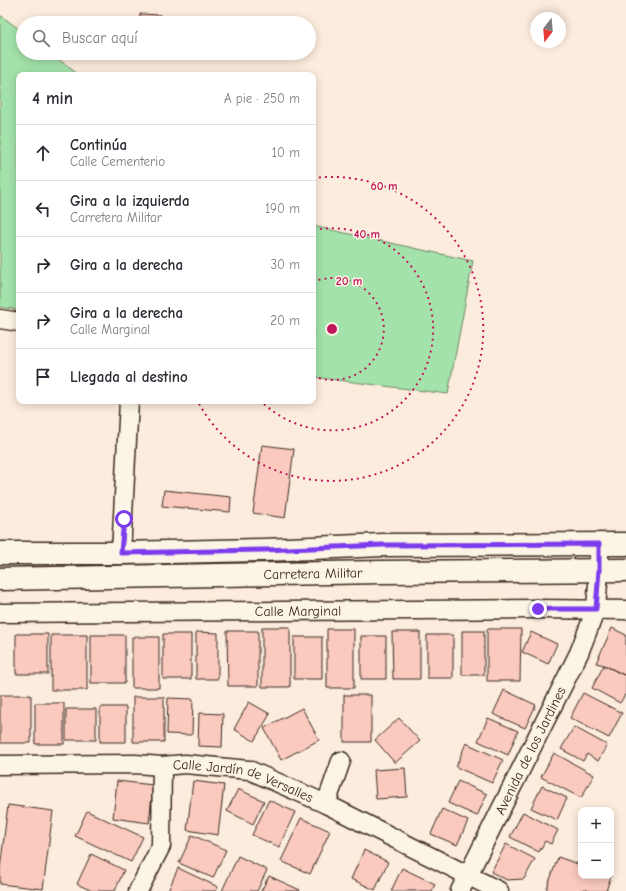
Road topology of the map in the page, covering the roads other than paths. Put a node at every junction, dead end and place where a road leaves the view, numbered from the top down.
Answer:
1 (0, 318) edge
2 (16, 321) edge
3 (129, 404) edge
4 (599, 544) junction
5 (626, 544) edge
6 (0, 553) edge
7 (121, 553) junction
8 (599, 570) junction
9 (626, 570) edge
10 (0, 580) edge
11 (596, 609) junction
12 (626, 610) edge
13 (0, 613) edge
14 (341, 761) dead end
15 (0, 765) edge
16 (162, 766) junction
17 (326, 804) junction
18 (464, 884) edge
19 (138, 891) edge
20 (499, 891) edge

1 - 2 street
3 - 7 street
4 - 5 main road, Carretera Militar
4 - 7 main road, Carretera Militar
4 - 8 street, Avenida de los Jardines
6 - 7 main road, Carretera Militar
8 - 9 main road, Carretera Militar
8 - 10 main road, Carretera Militar
8 - 11 street, Avenida de los Jardines
11 - 12 street, Calle Marginal
11 - 13 street, Calle Marginal
11 - 18 street, Avenida de los Jardines
14 - 17 street
15 - 16 street, Calle Jardín de Versalles
16 - 17 street, Calle Jardín de Versalles
16 - 19 street
17 - 18 street, Calle Jardín de Versalles
18 - 20 street, Calle Jardín de Versalles

